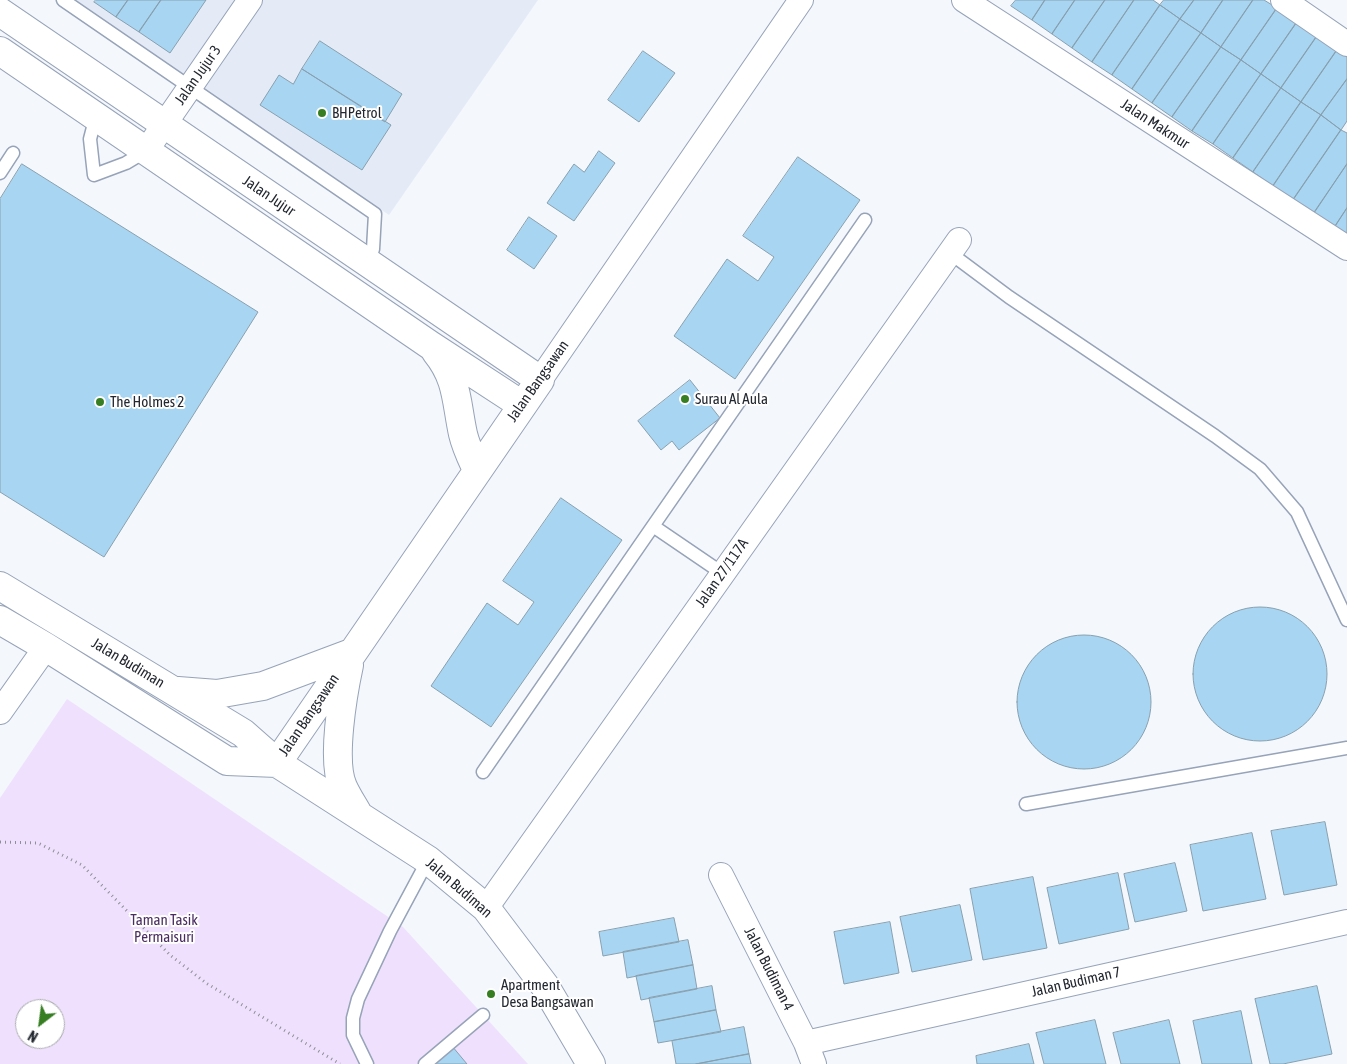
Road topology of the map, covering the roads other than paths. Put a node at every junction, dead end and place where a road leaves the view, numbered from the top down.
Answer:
1 (63, 0) edge
2 (250, 0) edge
3 (801, 0) edge
4 (964, 0) edge
5 (1283, 0) edge
6 (0, 12) edge
7 (1347, 44) edge
8 (0, 51) edge
9 (190, 87) junction
10 (96, 116) junction
11 (164, 124) junction
12 (146, 151) junction
13 (13, 152) dead end
14 (0, 173) edge
15 (865, 220) dead end
16 (955, 246) joint
17 (1347, 248) edge
18 (368, 264) junction
19 (430, 345) junction
20 (540, 380) junction
21 (522, 405) junction
22 (477, 470) junction
23 (653, 526) junction
24 (722, 573) junction
25 (0, 586) edge
26 (0, 620) edge
27 (1347, 620) edge
28 (46, 647) junction
29 (351, 653) junction
30 (174, 691) junction
31 (0, 712) edge
32 (1347, 748) edge
33 (276, 763) junction
34 (483, 772) dead end
35 (1026, 804) dead end
36 (360, 816) junction
37 (428, 860) junction
38 (721, 875) dead end
39 (486, 908) junction
40 (1347, 922) edge
41 (483, 1015) dead end
42 (810, 1054) edge
43 (367, 1064) edge
44 (425, 1064) edge
45 (591, 1064) edge

1 - 9 lane
2 - 9 street, Jalan Jujur 3
3 - 20 street, Jalan Bangsawan
4 - 17 street, Jalan Makmur
5 - 7 street
6 - 11 street, Jalan Jujur
8 - 10 street
9 - 11 street, Jalan Jujur 3
9 - 18 lane
10 - 12 street
10 - 12 lane
11 - 12 street, Jalan Jujur 3
11 - 18 street, Jalan Jujur
12 - 19 street
13 - 14 lane
15 - 23 lane
16 - 24 street, Jalan 27/117A
16 - 27 lane
18 - 20 street, Jalan Jujur
19 - 21 street
19 - 22 street
20 - 21 street, Jalan Bangsawan
21 - 22 street, Jalan Bangsawan
22 - 29 street, Jalan Bangsawan
23 - 24 lane
23 - 34 lane
24 - 39 street, Jalan 27/117A
25 - 30 street, Jalan Budiman
26 - 28 street, Jalan Budiman
28 - 31 street
28 - 33 street, Jalan Budiman
29 - 30 street
29 - 33 street, Jalan Bangsawan
29 - 36 street
30 - 33 street, Jalan Budiman
32 - 35 lane
33 - 36 street, Jalan Budiman
36 - 37 street, Jalan Budiman
37 - 39 street, Jalan Budiman
37 - 43 lane
38 - 42 street, Jalan Budiman 4
39 - 45 street, Jalan Budiman
40 - 42 street, Jalan Budiman 7
41 - 44 lane

